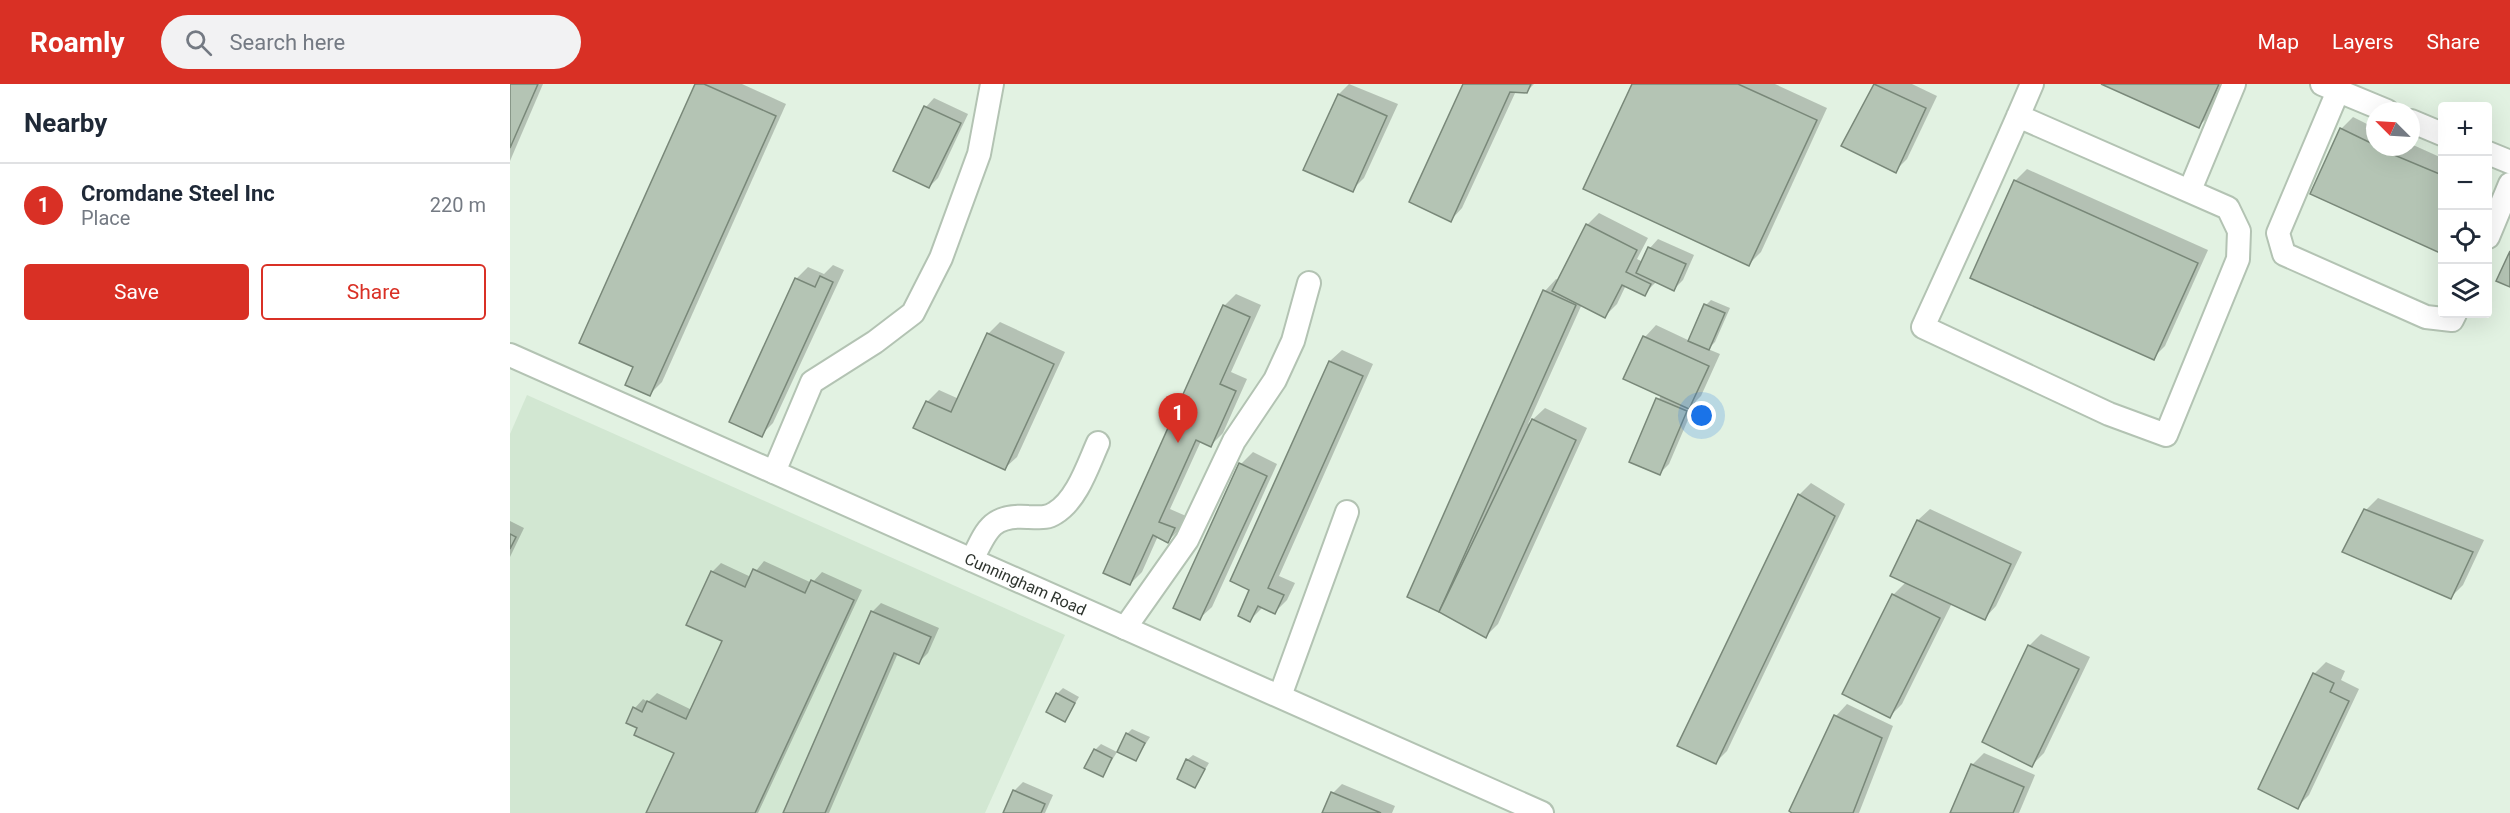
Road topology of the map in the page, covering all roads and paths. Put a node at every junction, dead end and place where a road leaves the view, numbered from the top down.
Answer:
1 (992, 84) edge
2 (2032, 84) edge
3 (2234, 84) edge
4 (2330, 87) edge
5 (2366, 102) edge
6 (2018, 116) junction
7 (2420, 125) edge
8 (2438, 132) edge
9 (2492, 155) edge
10 (2510, 162) edge
11 (2510, 184) edge
12 (2190, 190) junction
13 (2492, 225) edge
14 (1309, 283) dead end
15 (2453, 318) edge
16 (510, 355) edge
17 (1098, 443) dead end
18 (774, 472) junction
19 (1347, 512) dead end
20 (972, 560) junction
21 (1125, 628) junction
22 (1280, 696) junction
23 (1542, 813) edge

1 - 18 street
2 - 6 street
3 - 12 street
4 - 5 street
4 - 15 street
6 - 12 street
6 - 12 street
7 - 8 street
9 - 10 street
11 - 13 street
14 - 21 street
16 - 18 street, Cunningham Road
17 - 20 street
18 - 20 street, Cunningham Road
19 - 22 street
20 - 21 street, Cunningham Road
21 - 22 street, Cunningham Road
22 - 23 street, Cunningham Road

